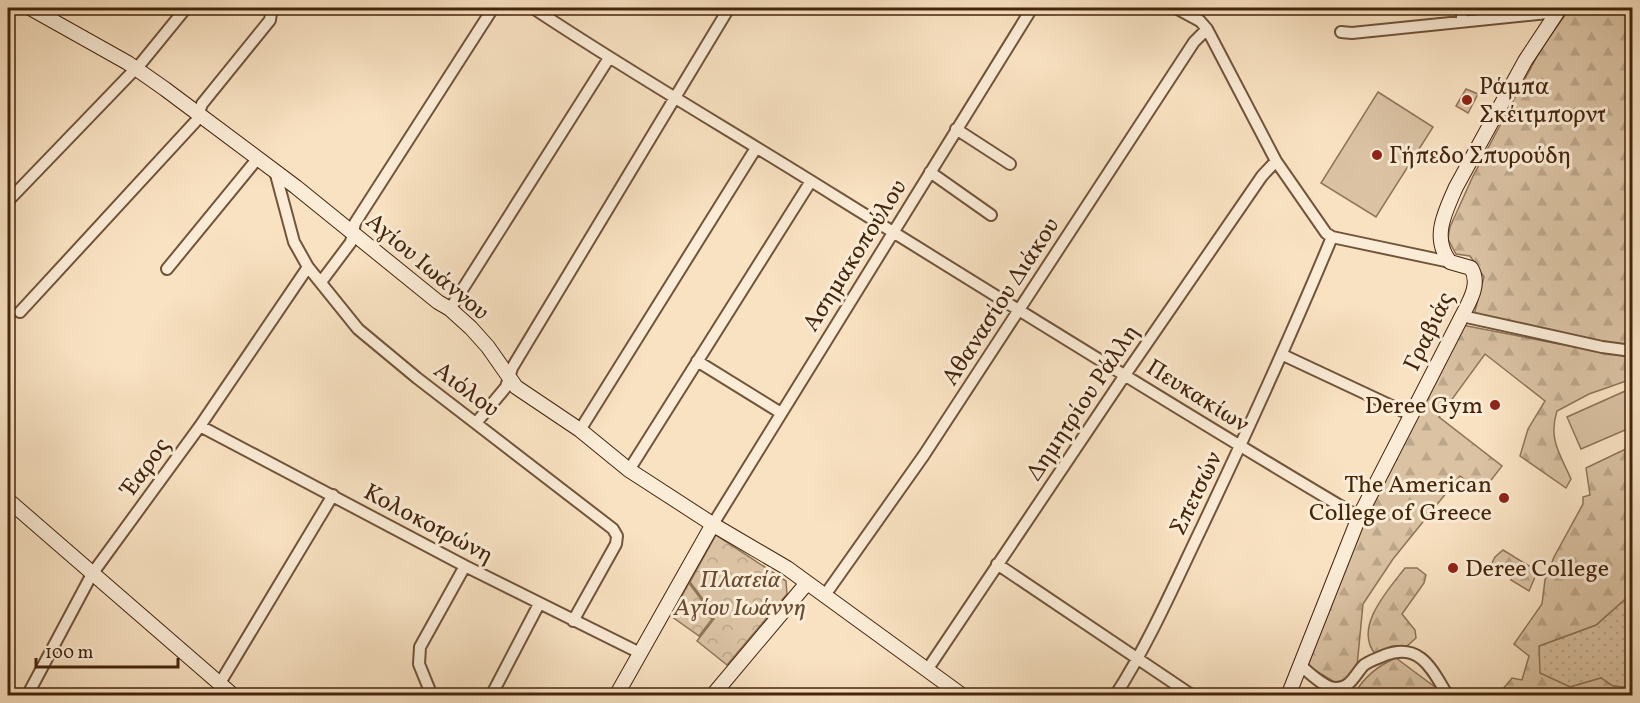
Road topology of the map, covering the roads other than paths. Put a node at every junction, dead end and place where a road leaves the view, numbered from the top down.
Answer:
1 (30, 8) edge
2 (186, 8) edge
3 (266, 8) edge
4 (493, 8) edge
5 (533, 8) edge
6 (729, 8) edge
7 (1032, 8) edge
8 (1462, 8) edge
9 (1184, 9) edge
10 (1558, 10) edge
11 (1462, 22) junction
12 (1207, 29) junction
13 (1341, 32) dead end
14 (609, 58) junction
15 (136, 68) junction
16 (676, 98) junction
17 (199, 113) junction
18 (956, 129) junction
19 (756, 148) junction
20 (258, 158) junction
21 (1276, 161) junction
22 (1010, 164) dead end
23 (275, 171) junction
24 (930, 172) junction
25 (811, 181) junction
26 (8, 201) edge
27 (991, 215) dead end
28 (893, 232) junction
29 (353, 233) junction
30 (1332, 237) junction
31 (1450, 262) junction
32 (308, 267) junction
33 (167, 269) dead end
34 (321, 282) junction
35 (450, 309) junction
36 (1020, 310) junction
37 (20, 312) dead end
38 (1462, 316) junction
39 (1632, 351) edge
40 (1283, 355) junction
41 (697, 361) junction
42 (1125, 375) junction
43 (509, 378) junction
44 (781, 413) junction
45 (1412, 415) junction
46 (477, 423) junction
47 (200, 426) junction
48 (580, 430) junction
49 (1240, 447) junction
50 (629, 470) junction
51 (333, 495) junction
52 (8, 500) edge
53 (1359, 517) junction
54 (713, 524) junction
55 (997, 564) junction
56 (465, 566) junction
57 (92, 574) junction
58 (807, 583) junction
59 (825, 595) junction
60 (539, 604) junction
61 (573, 621) junction
62 (640, 654) junction
63 (1139, 659) junction
64 (1301, 666) junction
65 (927, 670) junction
66 (220, 683) junction
67 (955, 693) edge
68 (27, 696) edge
69 (234, 696) edge
70 (432, 696) edge
71 (490, 696) edge
72 (616, 696) edge
73 (712, 696) edge
74 (1115, 696) edge
75 (1193, 696) edge
76 (1288, 696) edge
77 (1448, 696) edge

1 - 15 street, Αγίου Ιωάννου
2 - 15 street
3 - 17 street
4 - 29 street
5 - 14 street, Πευκακίων
6 - 16 street
7 - 18 street, Ασημακοπούλου
8 - 11 street
9 - 12 street
10 - 11 street
10 - 31 street, Γραβιάς
11 - 13 street
12 - 21 street
12 - 36 street, Αθανασίου Διάκου
14 - 16 street, Πευκακίων
14 - 35 street
15 - 17 street, Αγίου Ιωάννου
15 - 26 street
16 - 19 street, Πευκακίων
16 - 43 street
17 - 20 street, Αγίου Ιωάννου
17 - 37 street
18 - 22 street
18 - 24 street, Ασημακοπούλου
19 - 25 street, Πευκακίων
19 - 48 street
20 - 23 street, Αγίου Ιωάννου
20 - 33 street
21 - 30 street
21 - 42 street, Δημητρίου Ράλλη
23 - 29 street, Αγίου Ιωάννου
23 - 32 street, Αιόλου
24 - 27 street
24 - 28 street, Ασημακοπούλου
25 - 28 street, Πευκακίων
25 - 41 street
28 - 36 street, Πευκακίων
28 - 44 street, Ασημακοπούλου
29 - 34 street
29 - 35 street, Αγίου Ιωάννου
30 - 31 street
30 - 40 street, Σπετσών
31 - 38 street, Γραβιάς
32 - 34 street, Αιόλου
32 - 47 street, Έαρος
34 - 46 street, Αιόλου
35 - 43 street, Αγίου Ιωάννου
36 - 42 street, Πευκακίων
36 - 59 street, Αθανασίου Διάκου
38 - 39 street
38 - 45 street, Γραβιάς
40 - 45 street
40 - 49 street, Σπετσών
41 - 44 street
41 - 50 street
42 - 49 street, Πευκακίων
42 - 55 street, Δημητρίου Ράλλη
43 - 46 street
43 - 48 street, Αγίου Ιωάννου
44 - 54 street, Ασημακοπούλου
45 - 53 street, Γραβιάς
46 - 61 street, Αιόλου
47 - 51 street, Κολοκοτρώνη
47 - 57 street, Έαρος
48 - 50 street, Αγίου Ιωάννου
49 - 53 street, Πευκακίων
49 - 63 street, Σπετσών
50 - 54 street, Αγίου Ιωάννου
51 - 56 street, Κολοκοτρώνη
51 - 66 street
52 - 57 street
53 - 64 street, Γραβιάς
54 - 58 street, Αγίου Ιωάννου
54 - 62 street
55 - 63 street
55 - 65 street, Δημητρίου Ράλλη
56 - 60 street, Κολοκοτρώνη
56 - 70 street
57 - 66 street
57 - 68 street, Έαρος
58 - 59 street, Αγίου Ιωάννου
58 - 73 street
59 - 65 street, Αγίου Ιωάννου
60 - 61 street, Κολοκοτρώνη
60 - 71 street
61 - 62 street, Κολοκοτρώνη
62 - 72 street
63 - 74 street, Σπετσών
63 - 75 street
64 - 76 street, Γραβιάς
64 - 77 street
65 - 67 street, Αγίου Ιωάννου
66 - 69 street

